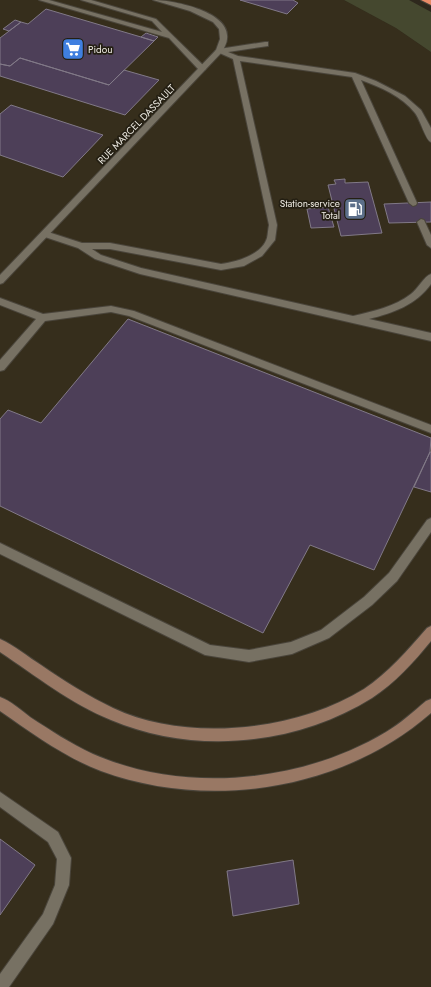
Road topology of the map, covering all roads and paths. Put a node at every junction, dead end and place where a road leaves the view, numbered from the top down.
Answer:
1 (42, 0) edge
2 (84, 0) edge
3 (156, 0) edge
4 (425, 0) edge
5 (431, 3) edge
6 (172, 38) junction
7 (265, 44) dead end
8 (219, 51) junction
9 (236, 58) junction
10 (202, 68) junction
11 (355, 75) junction
12 (431, 140) edge
13 (412, 203) dead end
14 (421, 222) dead end
15 (45, 234) junction
16 (431, 245) edge
17 (81, 246) junction
18 (431, 277) edge
19 (0, 281) edge
20 (0, 301) edge
21 (42, 318) junction
22 (353, 319) junction
23 (431, 337) edge
24 (0, 368) edge
25 (431, 429) edge
26 (431, 523) edge
27 (0, 548) edge
28 (431, 632) edge
29 (0, 645) edge
30 (0, 703) edge
31 (431, 705) edge
32 (0, 799) edge
33 (0, 987) edge

1 - 6 street
2 - 6 street
3 - 8 street, RUE MARCEL DASSAULT
4 - 5 highway
6 - 10 street
7 - 8 street
8 - 9 street
8 - 10 street, RUE MARCEL DASSAULT
9 - 11 street
9 - 17 street
10 - 15 street, RUE MARCEL DASSAULT
11 - 12 street
11 - 13 street
14 - 16 street
15 - 17 street
15 - 19 street, RUE MARCEL DASSAULT
17 - 22 street
18 - 22 street
20 - 21 street
21 - 24 street
21 - 25 street
22 - 23 street
26 - 27 street
28 - 29 main road
30 - 31 main road
32 - 33 street

